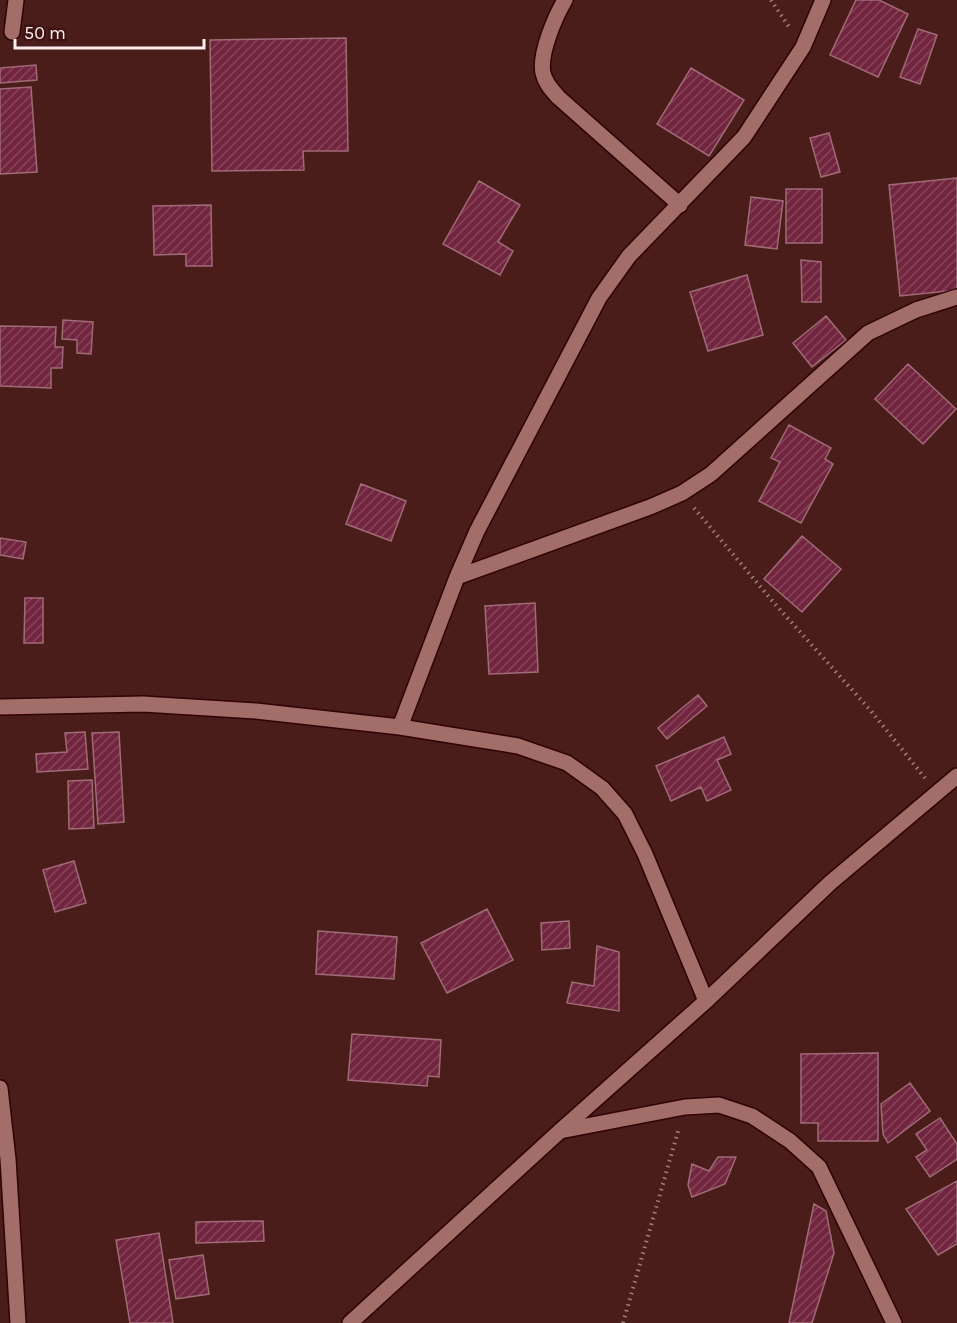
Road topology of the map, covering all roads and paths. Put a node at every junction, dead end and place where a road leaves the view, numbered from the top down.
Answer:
1 (16, 0) edge
2 (565, 0) edge
3 (771, 0) edge
4 (823, 0) edge
5 (12, 32) dead end
6 (803, 47) junction
7 (680, 205) junction
8 (957, 297) edge
9 (682, 493) junction
10 (458, 577) junction
11 (0, 707) edge
12 (400, 726) junction
13 (957, 776) edge
14 (937, 793) junction
15 (706, 1001) junction
16 (0, 1088) edge
17 (685, 1107) junction
18 (560, 1131) junction
19 (18, 1323) edge
20 (350, 1323) edge
21 (623, 1323) edge
22 (894, 1323) edge

1 - 5 street
2 - 7 street
3 - 6 path
4 - 6 street
6 - 7 street
7 - 10 street
8 - 9 street
9 - 10 street
9 - 14 path
10 - 12 street
11 - 12 street
12 - 15 street
13 - 14 street
14 - 15 street
15 - 18 street
16 - 19 street
17 - 18 street
17 - 21 path
17 - 22 street
18 - 20 street

